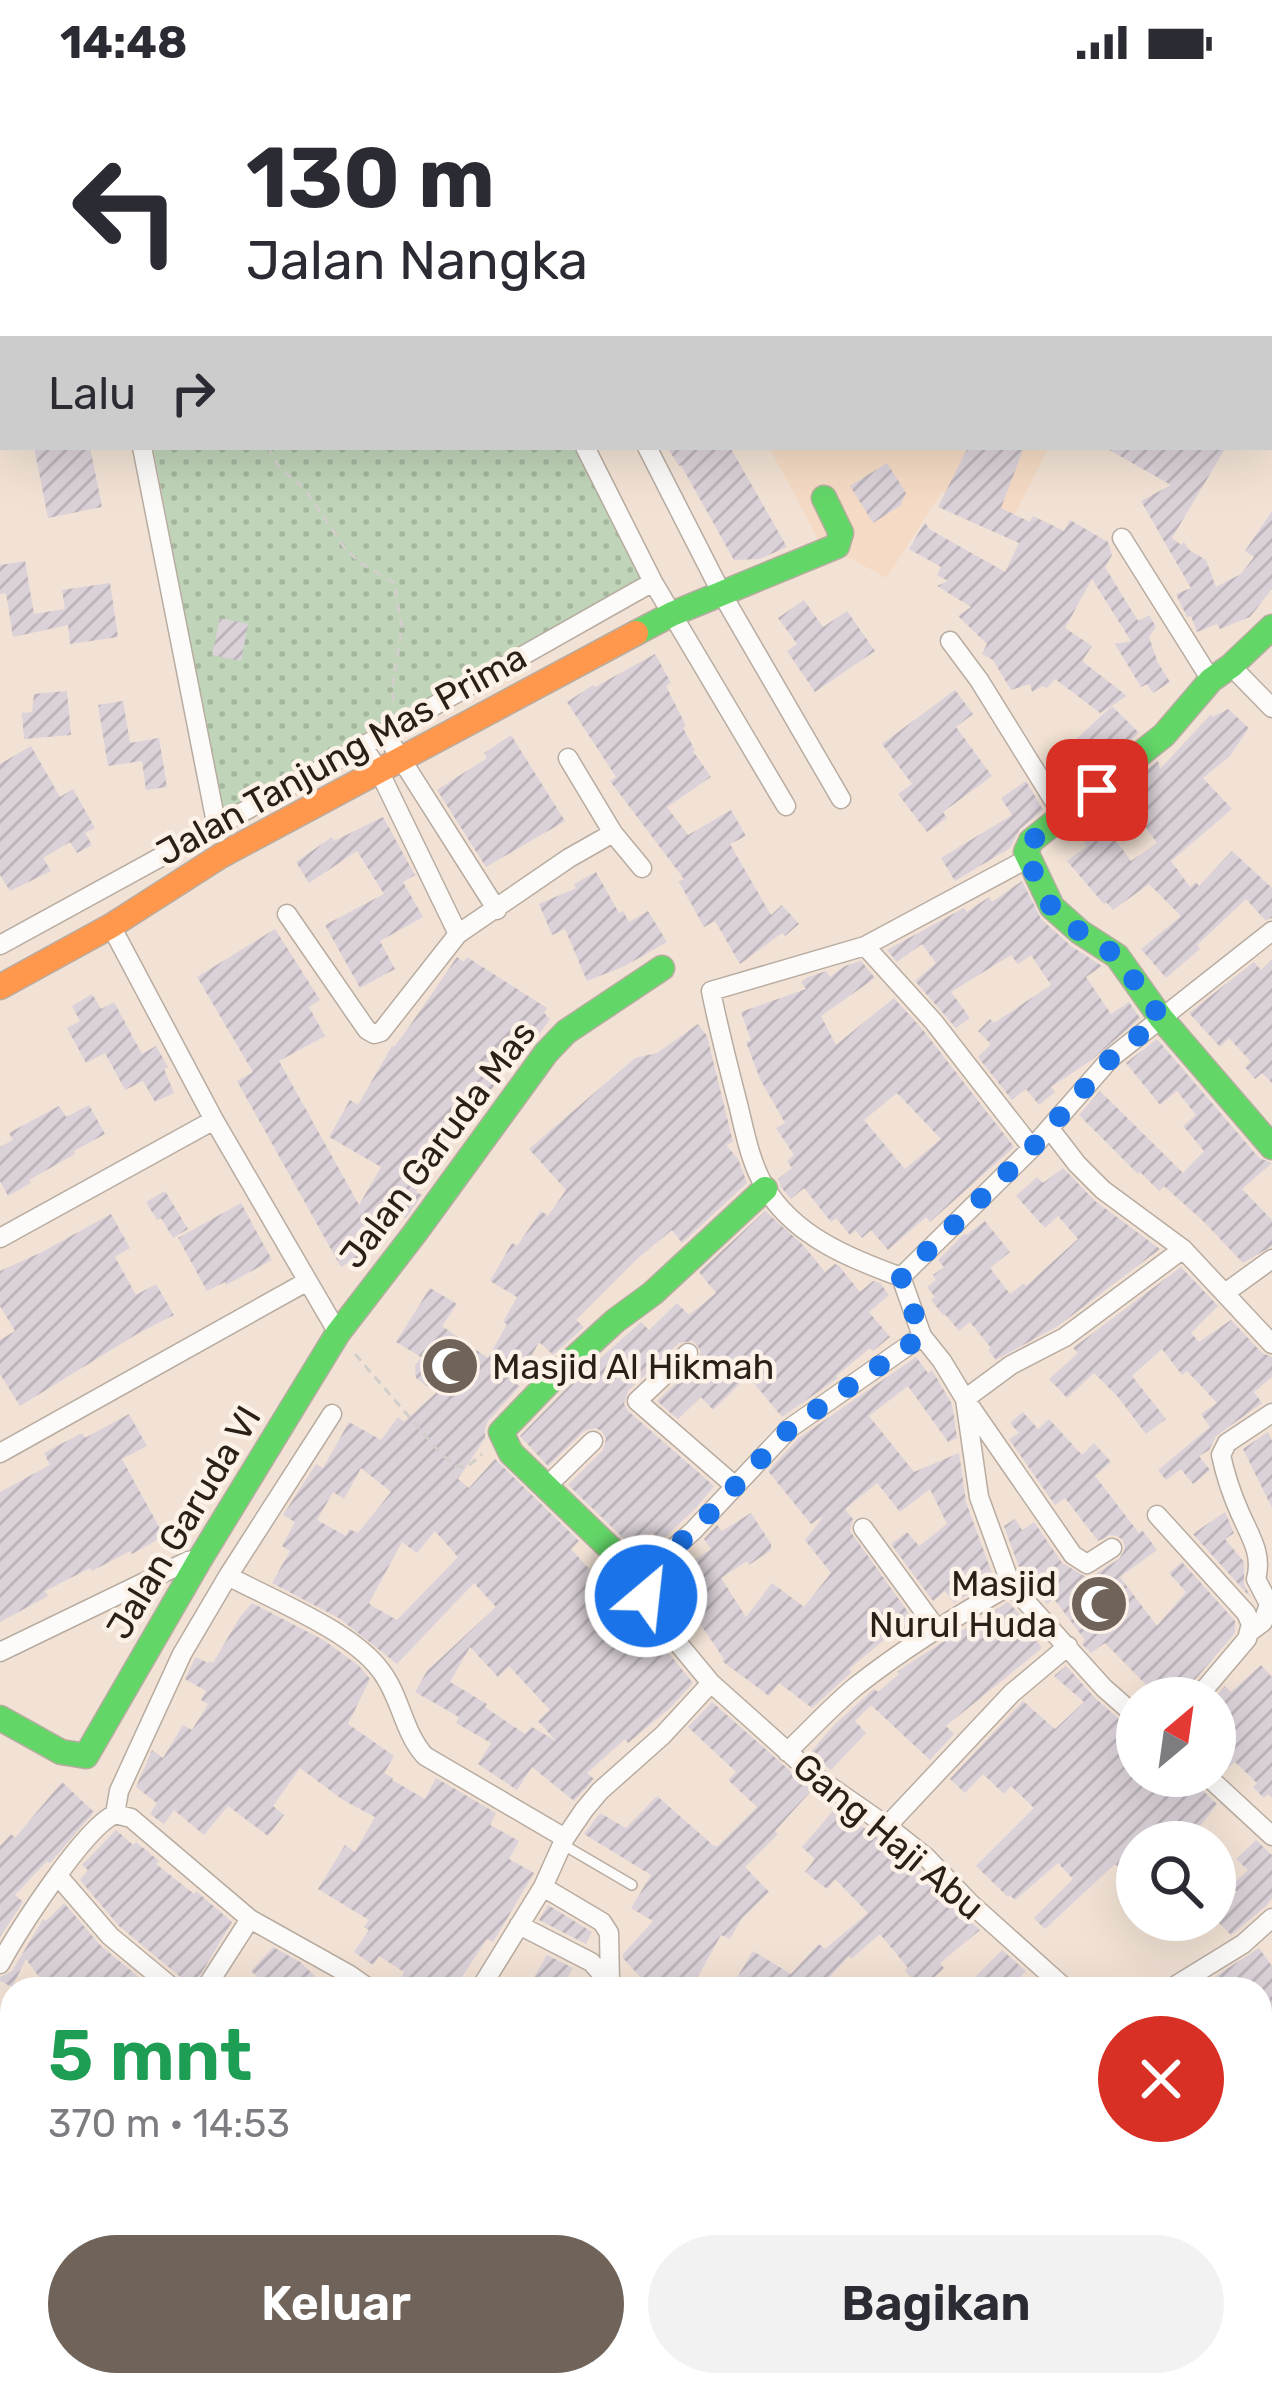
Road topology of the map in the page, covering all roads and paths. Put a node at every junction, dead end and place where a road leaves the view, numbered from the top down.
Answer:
1 (143, 450) edge
2 (270, 450) edge
3 (586, 450) edge
4 (649, 450) edge
5 (824, 498) dead end
6 (1122, 538) dead end
7 (652, 582) junction
8 (722, 594) junction
9 (672, 614) junction
10 (1272, 628) edge
11 (950, 641) dead end
12 (1221, 673) junction
13 (1272, 708) edge
14 (393, 727) junction
15 (362, 746) junction
16 (568, 758) dead end
17 (391, 766) junction
18 (841, 800) dead end
19 (787, 806) dead end
20 (1064, 817) junction
21 (217, 826) junction
22 (614, 833) junction
23 (222, 856) junction
24 (1027, 859) junction
25 (642, 868) dead end
26 (497, 910) junction
27 (287, 914) dead end
28 (111, 926) junction
29 (1272, 931) edge
30 (458, 934) junction
31 (0, 944) edge
32 (865, 946) junction
33 (662, 968) dead end
34 (0, 987) edge
35 (1161, 1018) junction
36 (214, 1120) junction
37 (1050, 1129) junction
38 (1272, 1147) edge
39 (1032, 1148) junction
40 (765, 1189) junction
41 (0, 1238) edge
42 (1183, 1249) junction
43 (1272, 1259) edge
44 (901, 1277) junction
45 (306, 1282) junction
46 (1225, 1293) junction
47 (338, 1333) junction
48 (922, 1336) junction
49 (1272, 1344) edge
50 (688, 1353) dead end
51 (965, 1399) junction
52 (1272, 1413) edge
53 (332, 1414) dead end
54 (502, 1438) junction
55 (593, 1442) dead end
56 (0, 1453) edge
57 (547, 1486) junction
58 (735, 1486) junction
59 (1156, 1515) dead end
60 (863, 1528) dead end
61 (1112, 1548) dead end
62 (200, 1559) junction
63 (228, 1576) junction
64 (640, 1578) junction
65 (1011, 1585) junction
66 (936, 1628) junction
67 (1251, 1631) junction
68 (1068, 1646) junction
69 (0, 1652) edge
70 (1215, 1677) edge
71 (711, 1683) junction
72 (1116, 1699) edge
73 (0, 1718) edge
74 (788, 1751) junction
75 (1229, 1797) edge
76 (115, 1814) junction
77 (887, 1826) junction
78 (1272, 1837) edge
79 (564, 1841) junction
80 (58, 1876) junction
81 (632, 1885) dead end
82 (543, 1886) junction
83 (1272, 1918) edge
84 (250, 1919) junction
85 (519, 1925) junction
86 (0, 1964) edge
87 (160, 1977) edge
88 (213, 1977) edge
89 (337, 1977) edge
90 (487, 1977) edge
91 (605, 1977) edge
92 (612, 1977) edge
93 (1053, 1977) edge
94 (1190, 1977) edge

1 - 21 street
2 - 14 path
3 - 7 street
4 - 8 street
5 - 8 street, Jalan Tanjung Mas Prima
6 - 12 street
7 - 9 street
7 - 14 street, Jalan Tanjung Mas Prima
8 - 9 street, Jalan Tanjung Mas Prima
8 - 18 street
9 - 17 street, Jalan Tanjung Mas Prima
9 - 19 street
10 - 12 street
11 - 20 street
12 - 13 street
12 - 20 street
14 - 15 street, Jalan Tanjung Mas Prima
14 - 17 street
15 - 17 street
15 - 21 street, Jalan Tanjung Mas Prima
16 - 22 street
17 - 23 street, Jalan Tanjung Mas Prima
17 - 26 street
17 - 30 street
20 - 24 street
21 - 23 street
21 - 31 street, Jalan Tanjung Mas Prima
22 - 25 street
22 - 26 street
23 - 28 street, Jalan Tanjung Mas Prima
24 - 32 street
24 - 35 street
26 - 30 street
27 - 30 street
28 - 34 street, Jalan Tanjung Mas Prima
28 - 36 street
29 - 35 street
32 - 39 street
32 - 40 street
33 - 47 street, Jalan Garuda Mas
35 - 37 street
35 - 38 street
36 - 41 street
36 - 45 street
37 - 39 street
37 - 42 street
39 - 44 street
40 - 44 street
40 - 54 street
42 - 46 street
42 - 51 street
43 - 46 street
44 - 48 street
45 - 47 street
45 - 56 street
46 - 49 street
47 - 54 path
47 - 62 street, Jalan Garuda VI
48 - 51 street
48 - 58 street
50 - 58 street
51 - 61 street
51 - 65 street
52 - 67 street
53 - 63 street
54 - 57 street
55 - 57 street
57 - 64 street
58 - 64 street
59 - 67 street
60 - 66 street
62 - 69 street
62 - 73 street, Jalan Garuda VI
63 - 76 street
63 - 79 street
64 - 71 street, Gang Haji Abu
65 - 66 street
65 - 68 street
66 - 74 street
67 - 70 street
68 - 72 street
68 - 77 street
71 - 74 street, Gang Haji Abu
71 - 79 street
74 - 77 street, Gang Haji Abu
75 - 78 street
76 - 80 street
76 - 84 street
77 - 93 street, Gang Haji Abu
79 - 81 lane
79 - 82 street
80 - 86 street
80 - 87 street
82 - 85 street
82 - 92 street
83 - 94 street
84 - 88 street
84 - 89 street
85 - 90 street
85 - 91 street

